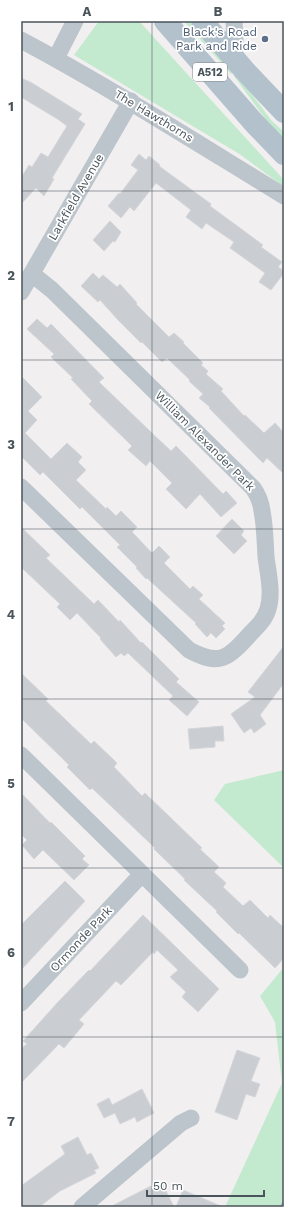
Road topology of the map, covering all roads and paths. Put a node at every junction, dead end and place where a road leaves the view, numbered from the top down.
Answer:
1 (75, 21) edge
2 (166, 21) edge
3 (202, 21) edge
4 (234, 21) edge
5 (21, 40) edge
6 (56, 58) junction
7 (234, 58) junction
8 (131, 102) junction
9 (284, 112) edge
10 (284, 154) edge
11 (284, 196) edge
12 (32, 274) junction
13 (21, 292) edge
14 (21, 487) edge
15 (21, 755) edge
16 (142, 874) junction
17 (240, 970) dead end
18 (21, 1003) edge
19 (191, 1118) dead end
20 (83, 1206) edge

1 - 6 street
2 - 10 main road, A512
3 - 7 main road, A512
4 - 7 street
5 - 6 street, The Hawthorns
6 - 8 street, The Hawthorns
7 - 9 main road, A512
8 - 11 street, The Hawthorns
8 - 12 street, Larkfield Avenue
12 - 13 street, Larkfield Avenue
12 - 14 street, William Alexander Park
15 - 16 street
16 - 17 street
16 - 18 street, Ormonde Park
19 - 20 street

